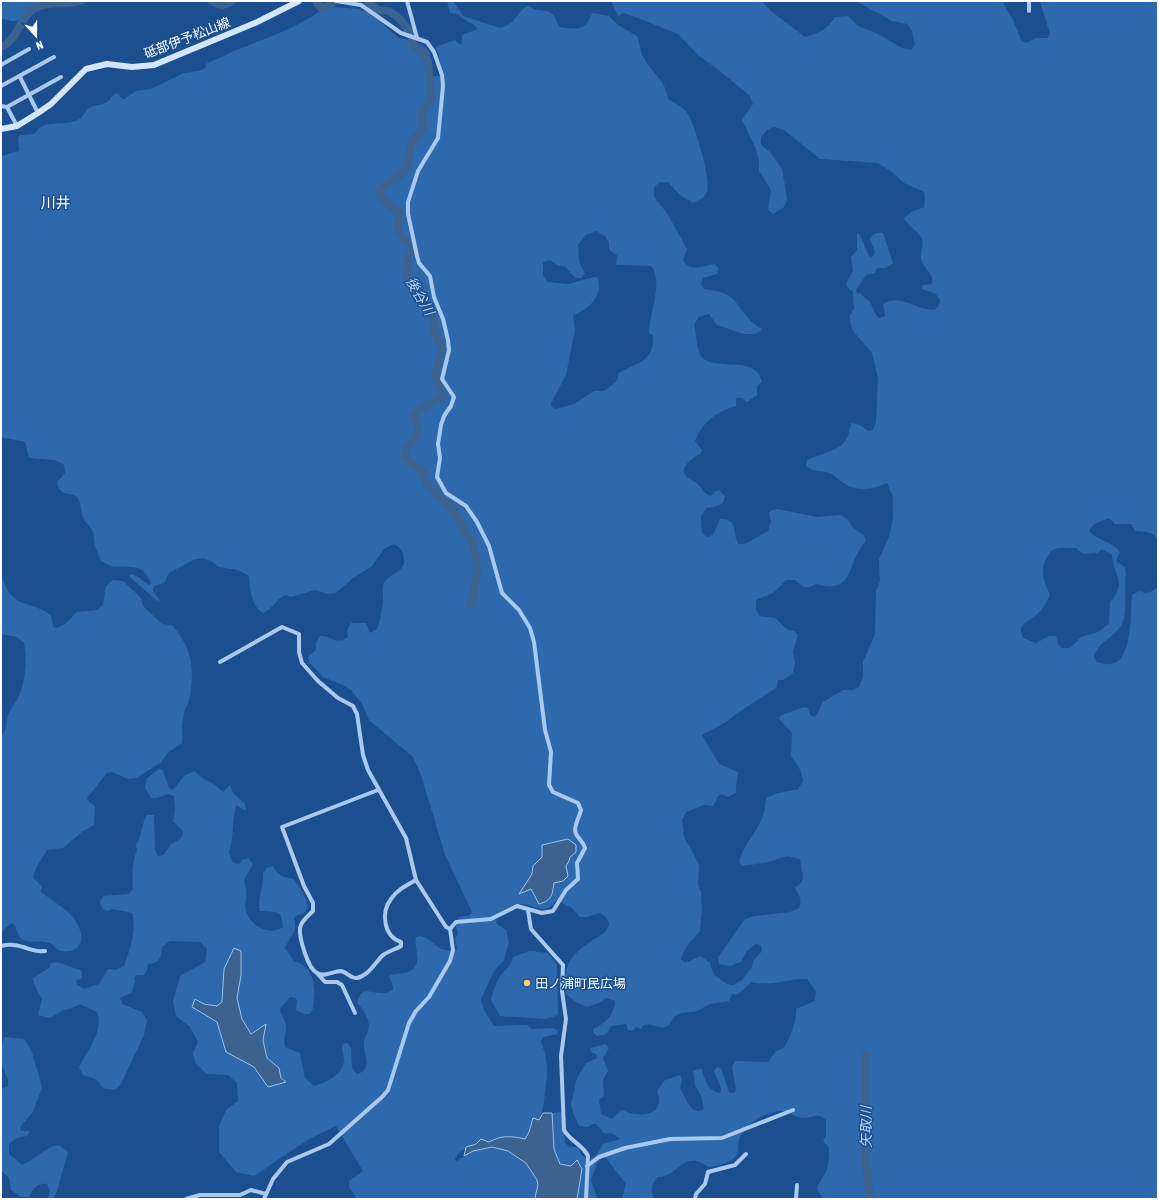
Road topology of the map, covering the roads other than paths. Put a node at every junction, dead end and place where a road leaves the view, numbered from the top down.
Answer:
1 (299, 1) edge
2 (336, 1) edge
3 (407, 1) edge
4 (1028, 1) edge
5 (1029, 11) dead end
6 (417, 38) junction
7 (29, 49) dead end
8 (54, 58) dead end
9 (1, 65) edge
10 (20, 77) junction
11 (61, 77) dead end
12 (1, 86) edge
13 (29, 94) junction
14 (1, 106) edge
15 (7, 107) junction
16 (38, 113) junction
17 (17, 126) junction
18 (1, 129) edge
19 (220, 662) dead end
20 (378, 790) junction
21 (416, 880) junction
22 (528, 910) junction
23 (450, 929) junction
24 (1, 946) edge
25 (45, 951) dead end
26 (317, 973) junction
27 (355, 1013) dead end
28 (793, 1110) dead end
29 (746, 1154) dead end
30 (587, 1166) junction
31 (797, 1185) dead end
32 (266, 1194) junction
33 (186, 1199) edge
34 (264, 1199) edge
35 (586, 1199) edge
36 (695, 1199) edge
37 (796, 1199) edge

1 - 16 main road, 砥部伊予松山線
2 - 6 street
3 - 6 street
4 - 5 street
6 - 22 street
7 - 9 street
8 - 10 street
10 - 12 street
10 - 13 street
11 - 13 street
13 - 15 street
13 - 16 street
14 - 15 street
15 - 17 street
16 - 17 main road, 砥部伊予松山線
17 - 18 main road, 砥部伊予松山線
19 - 20 street
20 - 21 street
20 - 26 street
21 - 23 street
21 - 26 street
22 - 23 street
22 - 30 street
23 - 32 street
24 - 25 street
26 - 27 street
28 - 30 street
29 - 36 street
30 - 35 street
31 - 37 street
32 - 33 street
32 - 34 street

